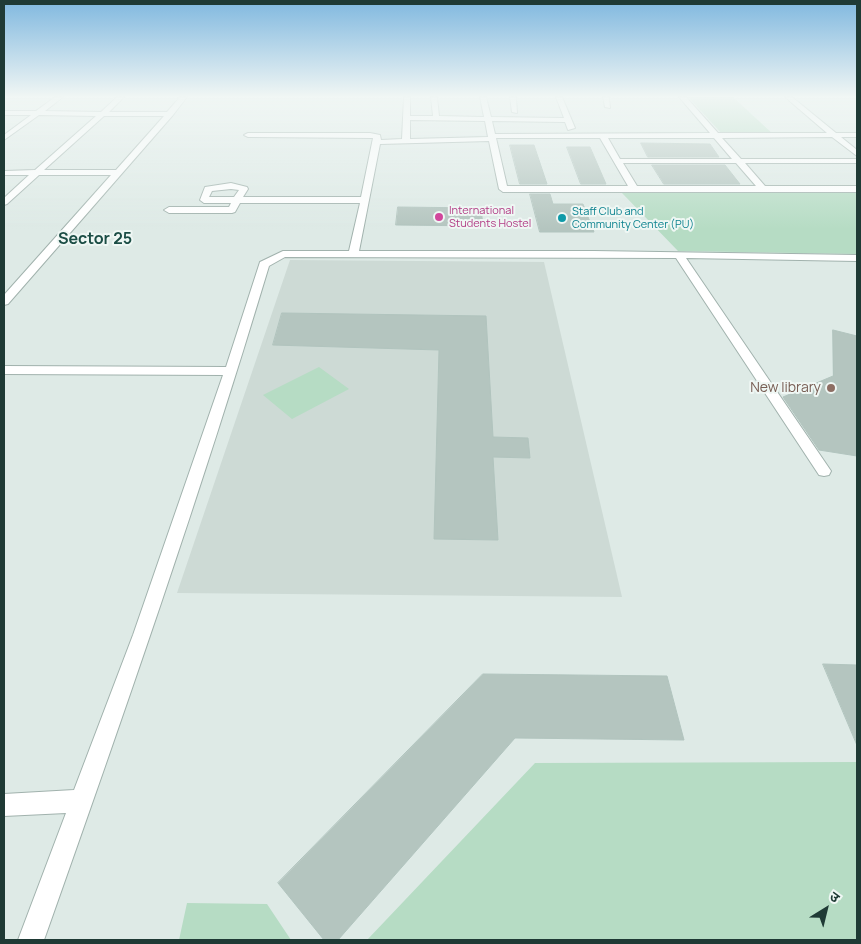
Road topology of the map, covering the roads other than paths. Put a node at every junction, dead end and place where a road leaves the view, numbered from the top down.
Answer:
1 (72, 141) edge
2 (147, 141) edge
3 (422, 141) edge
4 (492, 141) edge
5 (606, 141) edge
6 (721, 141) edge
7 (841, 141) edge
8 (377, 142) joint
9 (406, 142) joint
10 (857, 154) edge
11 (738, 161) junction
12 (857, 161) edge
13 (618, 162) junction
14 (37, 172) junction
15 (120, 172) junction
16 (4, 173) edge
17 (634, 190) junction
18 (763, 190) junction
19 (857, 190) edge
20 (365, 200) junction
21 (4, 202) edge
22 (169, 210) dead end
23 (354, 253) junction
24 (679, 255) junction
25 (857, 258) edge
26 (4, 302) edge
27 (4, 370) edge
28 (231, 371) junction
29 (824, 471) dead end
30 (82, 801) junction
31 (4, 805) edge
32 (31, 940) edge

1 - 14 street
2 - 15 street
3 - 9 street
4 - 17 street
5 - 13 street
6 - 11 street
7 - 10 street
8 - 9 street
8 - 20 street
11 - 12 street
11 - 13 street
11 - 18 street
13 - 17 street
14 - 15 street
14 - 16 street
14 - 21 street
15 - 26 street
17 - 18 street
18 - 19 street
20 - 22 street
20 - 23 street
23 - 24 street
23 - 28 street
24 - 25 street
24 - 29 street
27 - 28 street
28 - 30 street
30 - 31 street
30 - 32 street

